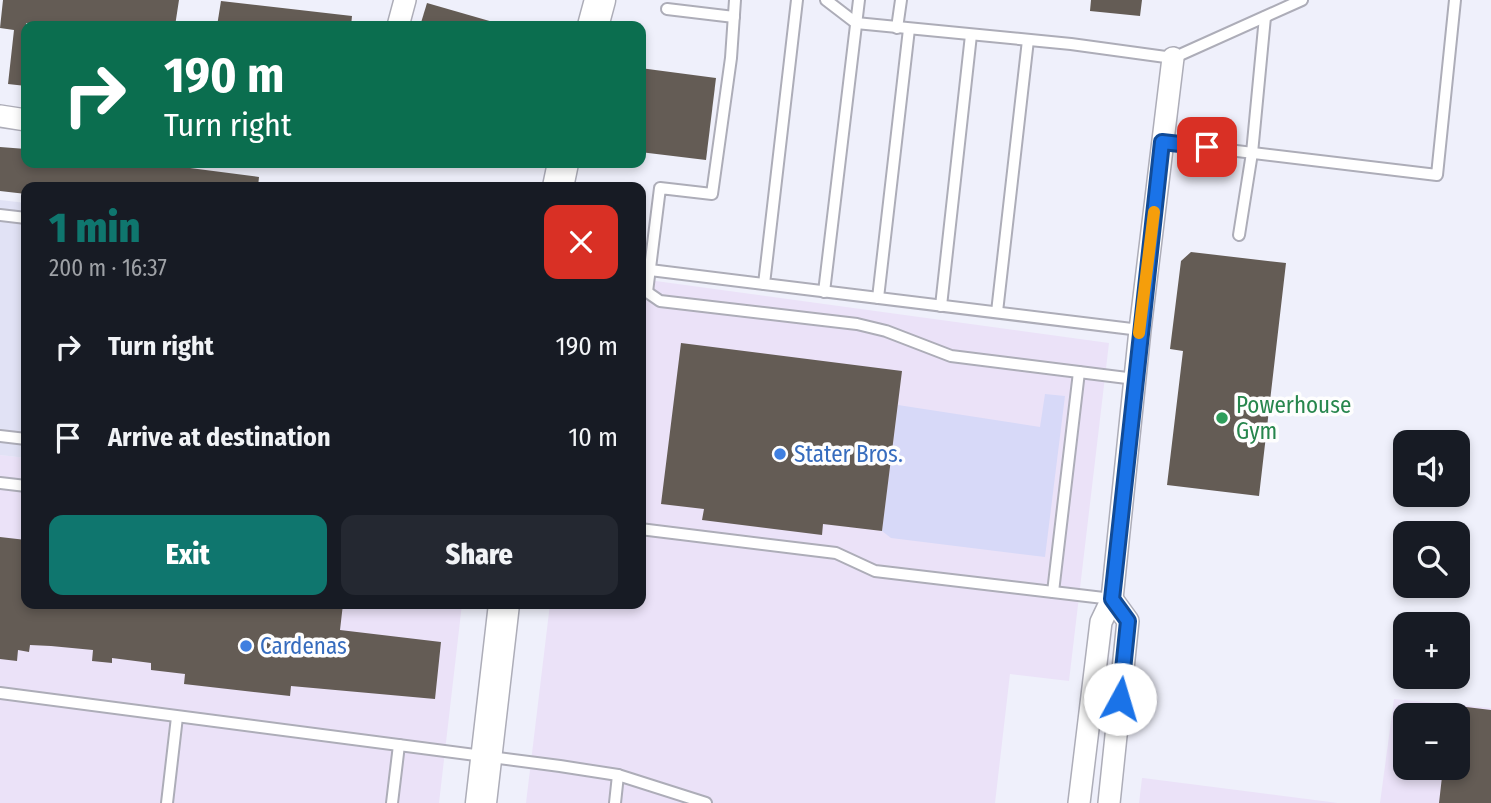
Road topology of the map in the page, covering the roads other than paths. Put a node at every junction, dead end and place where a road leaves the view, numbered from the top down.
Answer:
1 (405, 0) edge
2 (600, 0) edge
3 (735, 0) edge
4 (797, 0) edge
5 (826, 0) edge
6 (859, 0) edge
7 (901, 0) edge
8 (1302, 0) edge
9 (1455, 0) edge
10 (667, 9) dead end
11 (1265, 17) junction
12 (734, 18) junction
13 (399, 21) edge
14 (594, 21) edge
15 (856, 23) junction
16 (903, 28) junction
17 (971, 35) junction
18 (1028, 40) junction
19 (1173, 58) junction
20 (0, 116) edge
21 (21, 119) edge
22 (1162, 142) junction
23 (1252, 153) junction
24 (0, 215) edge
25 (21, 217) edge
26 (1239, 235) dead end
27 (650, 270) junction
28 (764, 284) junction
29 (646, 285) edge
30 (824, 292) junction
31 (646, 293) edge
32 (878, 298) junction
33 (940, 306) junction
34 (997, 312) junction
35 (1140, 330) junction
36 (1079, 372) junction
37 (1135, 379) junction
38 (0, 436) edge
39 (21, 438) edge
40 (0, 483) edge
41 (21, 485) edge
42 (646, 530) edge
43 (1053, 592) junction
44 (1112, 599) junction
45 (503, 609) edge
46 (0, 693) edge
47 (177, 718) junction
48 (400, 745) junction
49 (486, 755) junction
50 (618, 775) junction
51 (674, 798) edge
52 (167, 803) edge
53 (392, 803) edge
54 (481, 803) edge
55 (615, 803) edge
56 (706, 803) edge
57 (1079, 803) edge
58 (1109, 803) edge

1 - 13 street
2 - 14 main road
3 - 12 lane
4 - 28 lane
5 - 15 lane
6 - 15 lane
7 - 16 lane
8 - 11 lane
9 - 23 lane
10 - 12 lane
11 - 19 lane
11 - 23 lane
12 - 27 lane
15 - 16 lane
15 - 30 lane
16 - 17 lane
16 - 32 lane
17 - 18 lane
17 - 33 lane
18 - 19 lane
18 - 34 lane
19 - 22 street
20 - 21 street
22 - 23 lane
22 - 35 street
23 - 26 lane
24 - 25 lane
27 - 28 lane
27 - 29 lane
28 - 30 lane
30 - 32 lane
31 - 36 lane
32 - 33 lane
33 - 34 lane
34 - 35 lane
35 - 37 street
36 - 37 lane
36 - 43 lane
37 - 44 street
38 - 39 lane
40 - 41 lane
42 - 43 lane
43 - 44 lane
44 - 57 street
44 - 58 street
45 - 49 main road
46 - 47 lane
47 - 48 lane
47 - 52 lane
48 - 49 lane
48 - 53 lane
49 - 50 lane
49 - 54 main road
50 - 51 lane
50 - 55 lane
51 - 56 lane

